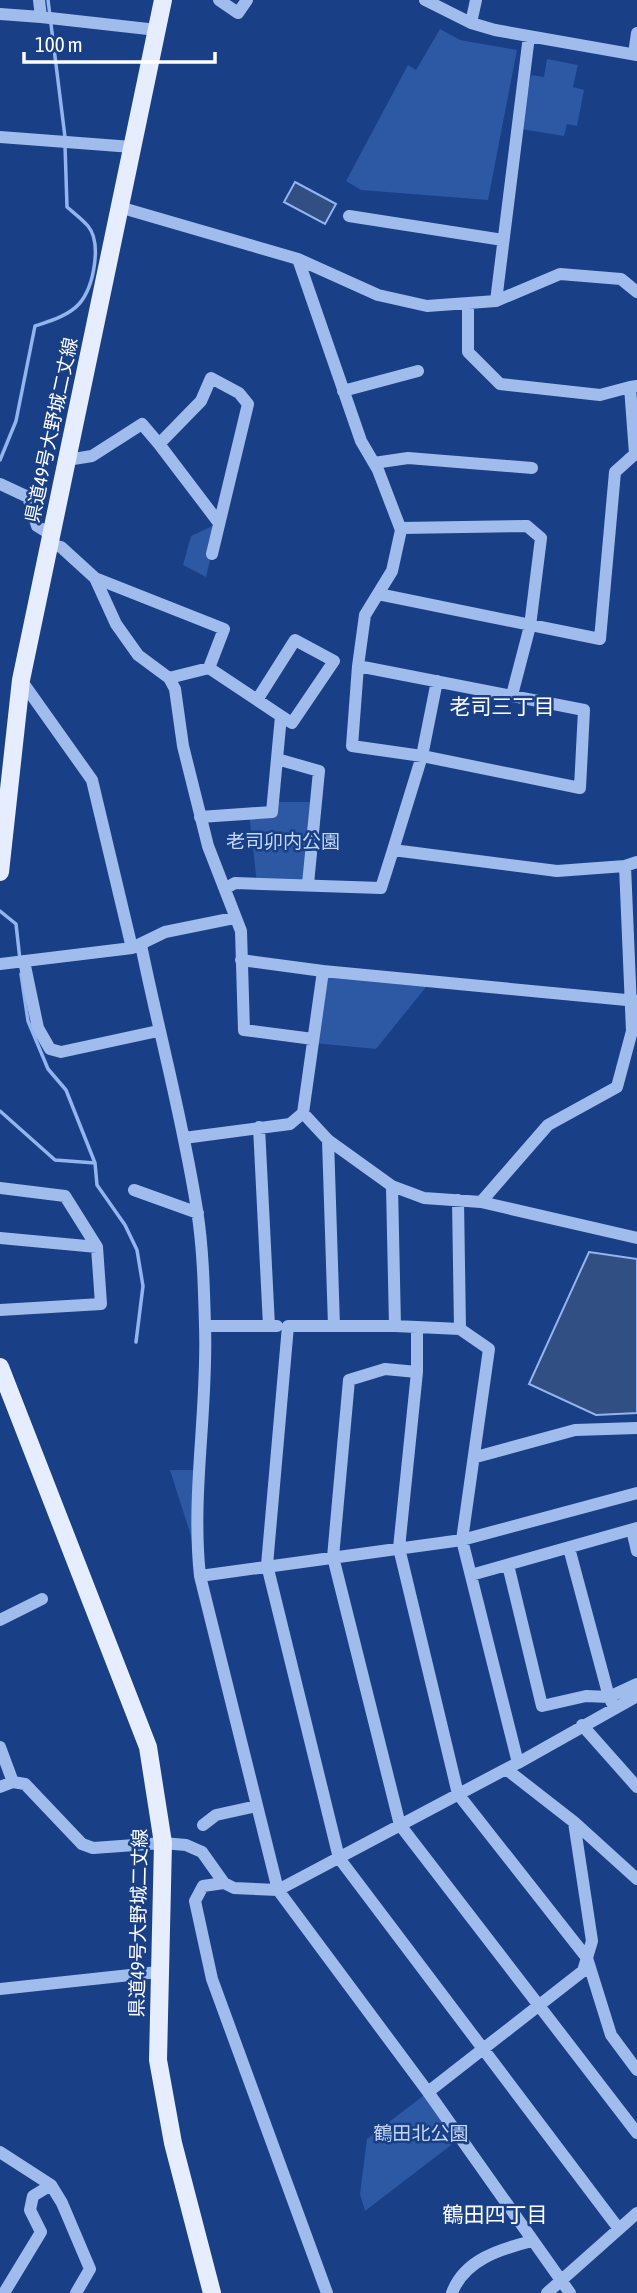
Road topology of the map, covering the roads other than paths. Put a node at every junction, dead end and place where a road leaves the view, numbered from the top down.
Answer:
1 (39, 0) edge
2 (163, 0) edge
3 (219, 0) edge
4 (247, 0) edge
5 (425, 0) edge
6 (476, 0) edge
7 (0, 13) edge
8 (48, 17) junction
9 (471, 23) junction
10 (157, 30) junction
11 (637, 33) edge
12 (528, 36) junction
13 (635, 54) edge
14 (0, 137) edge
15 (132, 147) junction
16 (119, 207) junction
17 (349, 216) dead end
18 (503, 240) junction
19 (298, 259) junction
20 (637, 292) edge
21 (496, 301) junction
22 (468, 304) junction
23 (418, 371) dead end
24 (634, 387) edge
25 (342, 391) junction
26 (159, 444) junction
27 (67, 460) junction
28 (374, 463) junction
29 (532, 468) dead end
30 (0, 484) edge
31 (219, 523) junction
32 (401, 528) junction
33 (49, 539) junction
34 (212, 554) dead end
35 (95, 578) junction
36 (378, 594) junction
37 (530, 626) junction
38 (358, 666) junction
39 (209, 668) junction
40 (169, 678) junction
41 (21, 680) junction
42 (437, 681) junction
43 (512, 695) junction
44 (257, 699) junction
45 (281, 716) junction
46 (422, 756) junction
47 (277, 759) junction
48 (200, 817) junction
49 (393, 850) junction
50 (631, 864) edge
51 (0, 872) edge
52 (308, 884) junction
53 (226, 888) junction
54 (632, 904) edge
55 (234, 918) junction
56 (136, 946) junction
57 (242, 960) junction
58 (12, 963) edge
59 (634, 963) edge
60 (323, 971) junction
61 (635, 1002) edge
62 (158, 1031) junction
63 (313, 1039) junction
64 (303, 1113) junction
65 (259, 1127) junction
66 (184, 1138) junction
67 (328, 1140) junction
68 (392, 1186) junction
69 (0, 1188) edge
70 (134, 1190) dead end
71 (458, 1200) junction
72 (481, 1202) junction
73 (198, 1213) junction
74 (0, 1238) edge
75 (637, 1238) edge
76 (97, 1247) junction
77 (0, 1310) edge
78 (205, 1326) junction
79 (269, 1326) junction
80 (288, 1326) junction
81 (334, 1326) junction
82 (395, 1326) junction
83 (417, 1327) junction
84 (460, 1329) junction
85 (0, 1367) edge
86 (417, 1372) junction
87 (637, 1428) edge
88 (476, 1457) junction
89 (637, 1493) edge
90 (634, 1529) edge
91 (462, 1540) junction
92 (399, 1548) junction
93 (569, 1548) junction
94 (637, 1551) edge
95 (333, 1556) junction
96 (267, 1565) junction
97 (508, 1565) junction
98 (471, 1575) junction
99 (200, 1576) junction
100 (42, 1599) dead end
101 (0, 1620) edge
102 (637, 1684) edge
103 (637, 1696) edge
104 (612, 1702) junction
105 (582, 1725) junction
106 (0, 1747) edge
107 (512, 1766) junction
108 (13, 1782) junction
109 (0, 1787) edge
110 (637, 1787) edge
111 (458, 1794) junction
112 (257, 1806) junction
113 (574, 1822) junction
114 (203, 1825) dead end
115 (400, 1825) junction
116 (163, 1843) junction
117 (339, 1858) junction
118 (637, 1879) edge
119 (224, 1883) junction
120 (278, 1890) junction
121 (587, 1958) junction
122 (158, 1972) junction
123 (0, 1989) edge
124 (538, 2006) junction
125 (483, 2049) junction
126 (637, 2070) edge
127 (428, 2092) junction
128 (637, 2133) edge
129 (0, 2152) edge
130 (51, 2185) junction
131 (637, 2213) edge
132 (619, 2229) junction
133 (532, 2241) junction
134 (561, 2281) junction
135 (4, 2293) edge
136 (76, 2293) edge
137 (212, 2293) edge
138 (327, 2293) edge
139 (452, 2293) edge
140 (547, 2293) edge
141 (570, 2293) edge

1 - 8 street
2 - 10 main road, 県道49号大野城二丈線
3 - 4 street
5 - 9 street
6 - 9 street
7 - 8 street
8 - 10 street
9 - 12 street
10 - 15 main road, 県道49号大野城二丈線
11 - 13 street
12 - 13 street
12 - 18 street
14 - 15 street
15 - 16 main road, 県道49号大野城二丈線
16 - 19 street
16 - 27 main road, 県道49号大野城二丈線
17 - 18 street
18 - 21 street
19 - 22 street
19 - 25 street
20 - 21 street
21 - 22 street
22 - 24 street
23 - 25 street
24 - 37 street
25 - 28 street
26 - 27 street
26 - 31 street
26 - 31 street
27 - 33 main road, 県道49号大野城二丈線
28 - 29 street
28 - 32 street
30 - 33 street
31 - 34 street
32 - 36 street
32 - 37 street
33 - 35 street
33 - 41 main road, 県道49号大野城二丈線
35 - 39 street
35 - 40 street
36 - 37 street
36 - 38 street
37 - 43 street
38 - 42 street
38 - 46 street
39 - 40 street
39 - 44 street
40 - 48 street
41 - 51 main road, 県道49号大野城二丈線
41 - 56 street
42 - 43 street
42 - 46 street
43 - 46 street
44 - 45 street
44 - 45 street
45 - 47 street
46 - 49 street
47 - 48 street
47 - 52 street
48 - 53 street
49 - 50 street
49 - 52 street
50 - 54 street
52 - 53 street
53 - 55 street
54 - 59 street
55 - 56 street
55 - 57 street
56 - 58 street
56 - 62 street
57 - 60 street
57 - 63 street
58 - 62 street
59 - 61 street
60 - 61 street
60 - 63 street
61 - 72 street
62 - 66 street
63 - 64 street
64 - 65 street
64 - 67 street
65 - 66 street
65 - 79 street
66 - 73 street
67 - 68 street
67 - 81 street
68 - 71 street
68 - 82 street
69 - 76 street
70 - 73 street
71 - 72 street
71 - 84 street
72 - 75 street
73 - 78 street
74 - 76 street
76 - 77 street
78 - 79 street
78 - 99 street
79 - 80 street
80 - 81 street
80 - 96 street
81 - 82 street
82 - 83 street
83 - 84 street
83 - 86 street
84 - 88 street
85 - 116 main road, 県道49号大野城二丈線
86 - 92 street
86 - 95 street
87 - 88 street
88 - 91 street
89 - 91 street
90 - 93 street
90 - 94 street
91 - 92 street
91 - 98 street
92 - 95 street
92 - 111 street
93 - 97 street
93 - 104 street
95 - 96 street
95 - 115 street
96 - 99 street
96 - 117 street
97 - 98 street
97 - 104 street
98 - 107 street
99 - 112 street
100 - 101 street
102 - 104 street
103 - 104 street
104 - 105 street
105 - 107 street
105 - 110 street
106 - 108 street
107 - 111 street
107 - 113 street
108 - 109 street
108 - 116 street
111 - 115 street
111 - 121 street
112 - 114 street
112 - 120 street
113 - 118 street
113 - 121 street
115 - 117 street
115 - 124 street
116 - 119 street
116 - 122 main road, 県道49号大野城二丈線
117 - 120 street
117 - 125 street
119 - 120 street
119 - 138 street
120 - 127 street
121 - 124 street
121 - 126 street
122 - 123 street
122 - 137 main road, 県道49号大野城二丈線
124 - 125 street
124 - 128 street
125 - 127 street
125 - 132 street
127 - 133 street
129 - 130 street
130 - 135 street
130 - 136 street
131 - 132 street
132 - 134 street
133 - 134 street
133 - 139 street
134 - 140 street
134 - 141 street

